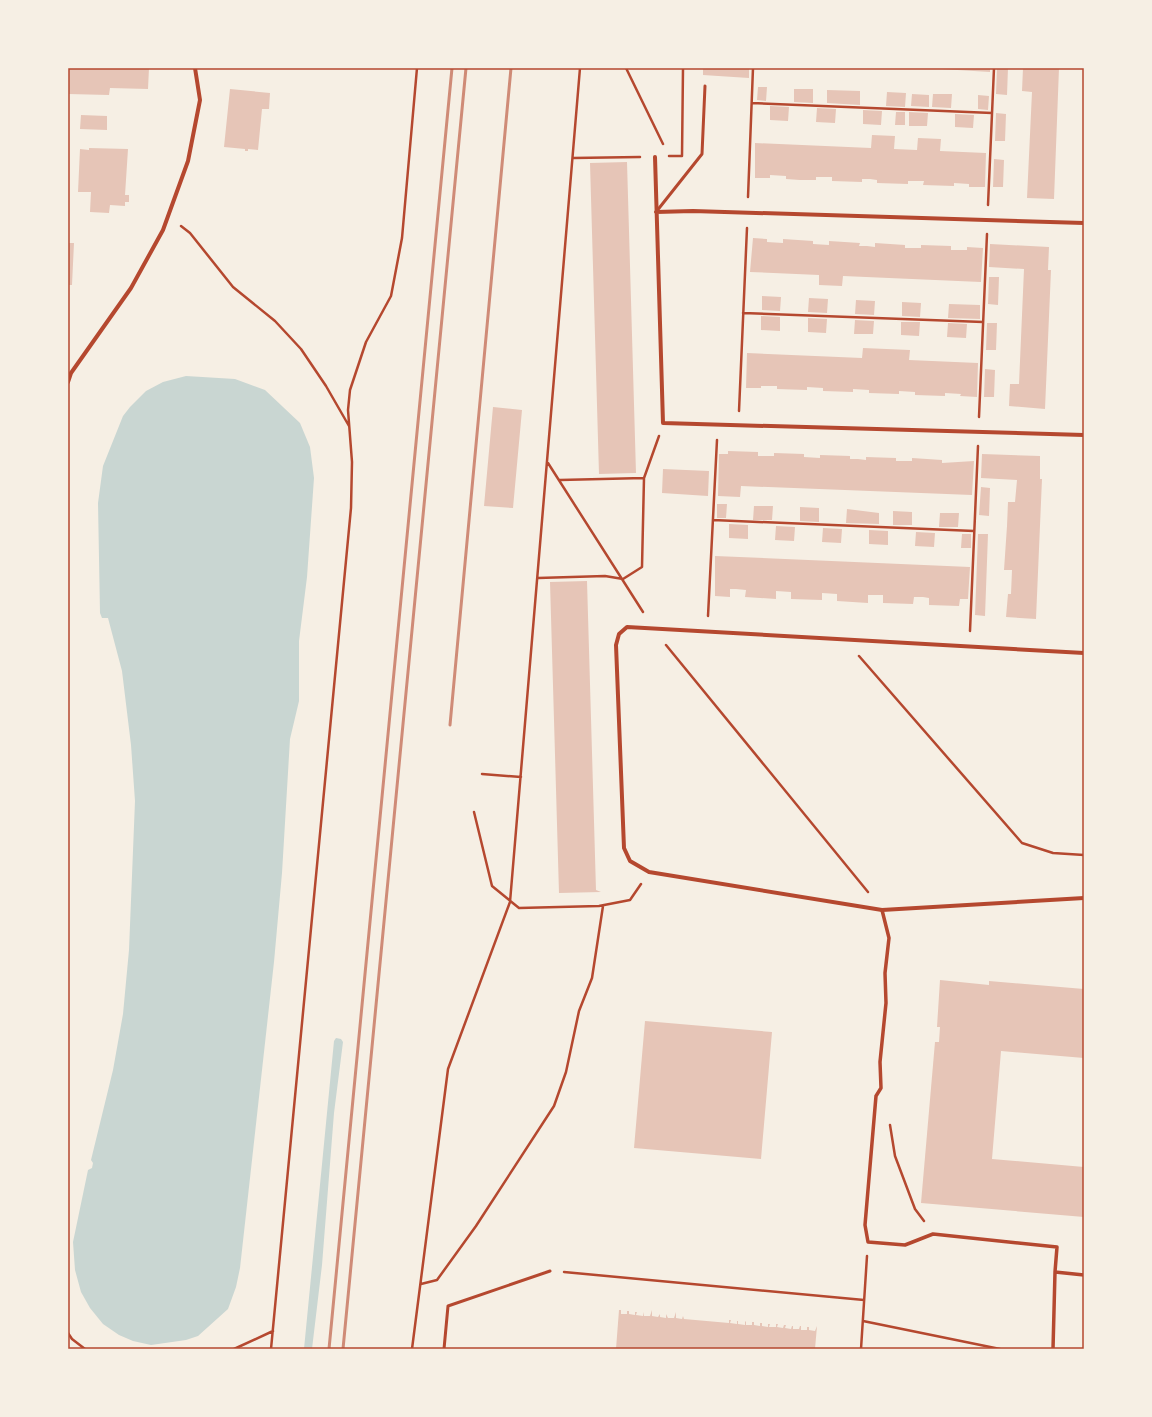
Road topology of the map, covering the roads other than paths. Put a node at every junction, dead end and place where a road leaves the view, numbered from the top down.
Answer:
1 (195, 68) edge
2 (705, 86) dead end
3 (654, 156) road end
4 (656, 212) junction
5 (1084, 223) edge
6 (70, 372) edge
7 (68, 382) edge
8 (1084, 435) edge
9 (1084, 653) edge
10 (1084, 898) edge
11 (882, 910) junction
12 (550, 1270) road end
13 (1055, 1272) junction
14 (1084, 1275) edge
15 (444, 1349) edge
16 (1053, 1349) edge

1 - 6 street
2 - 4 lane
3 - 4 street
4 - 5 street
4 - 8 street
6 - 7 street
9 - 11 street
10 - 11 street
11 - 13 street
12 - 15 lane
13 - 14 street
13 - 16 street

